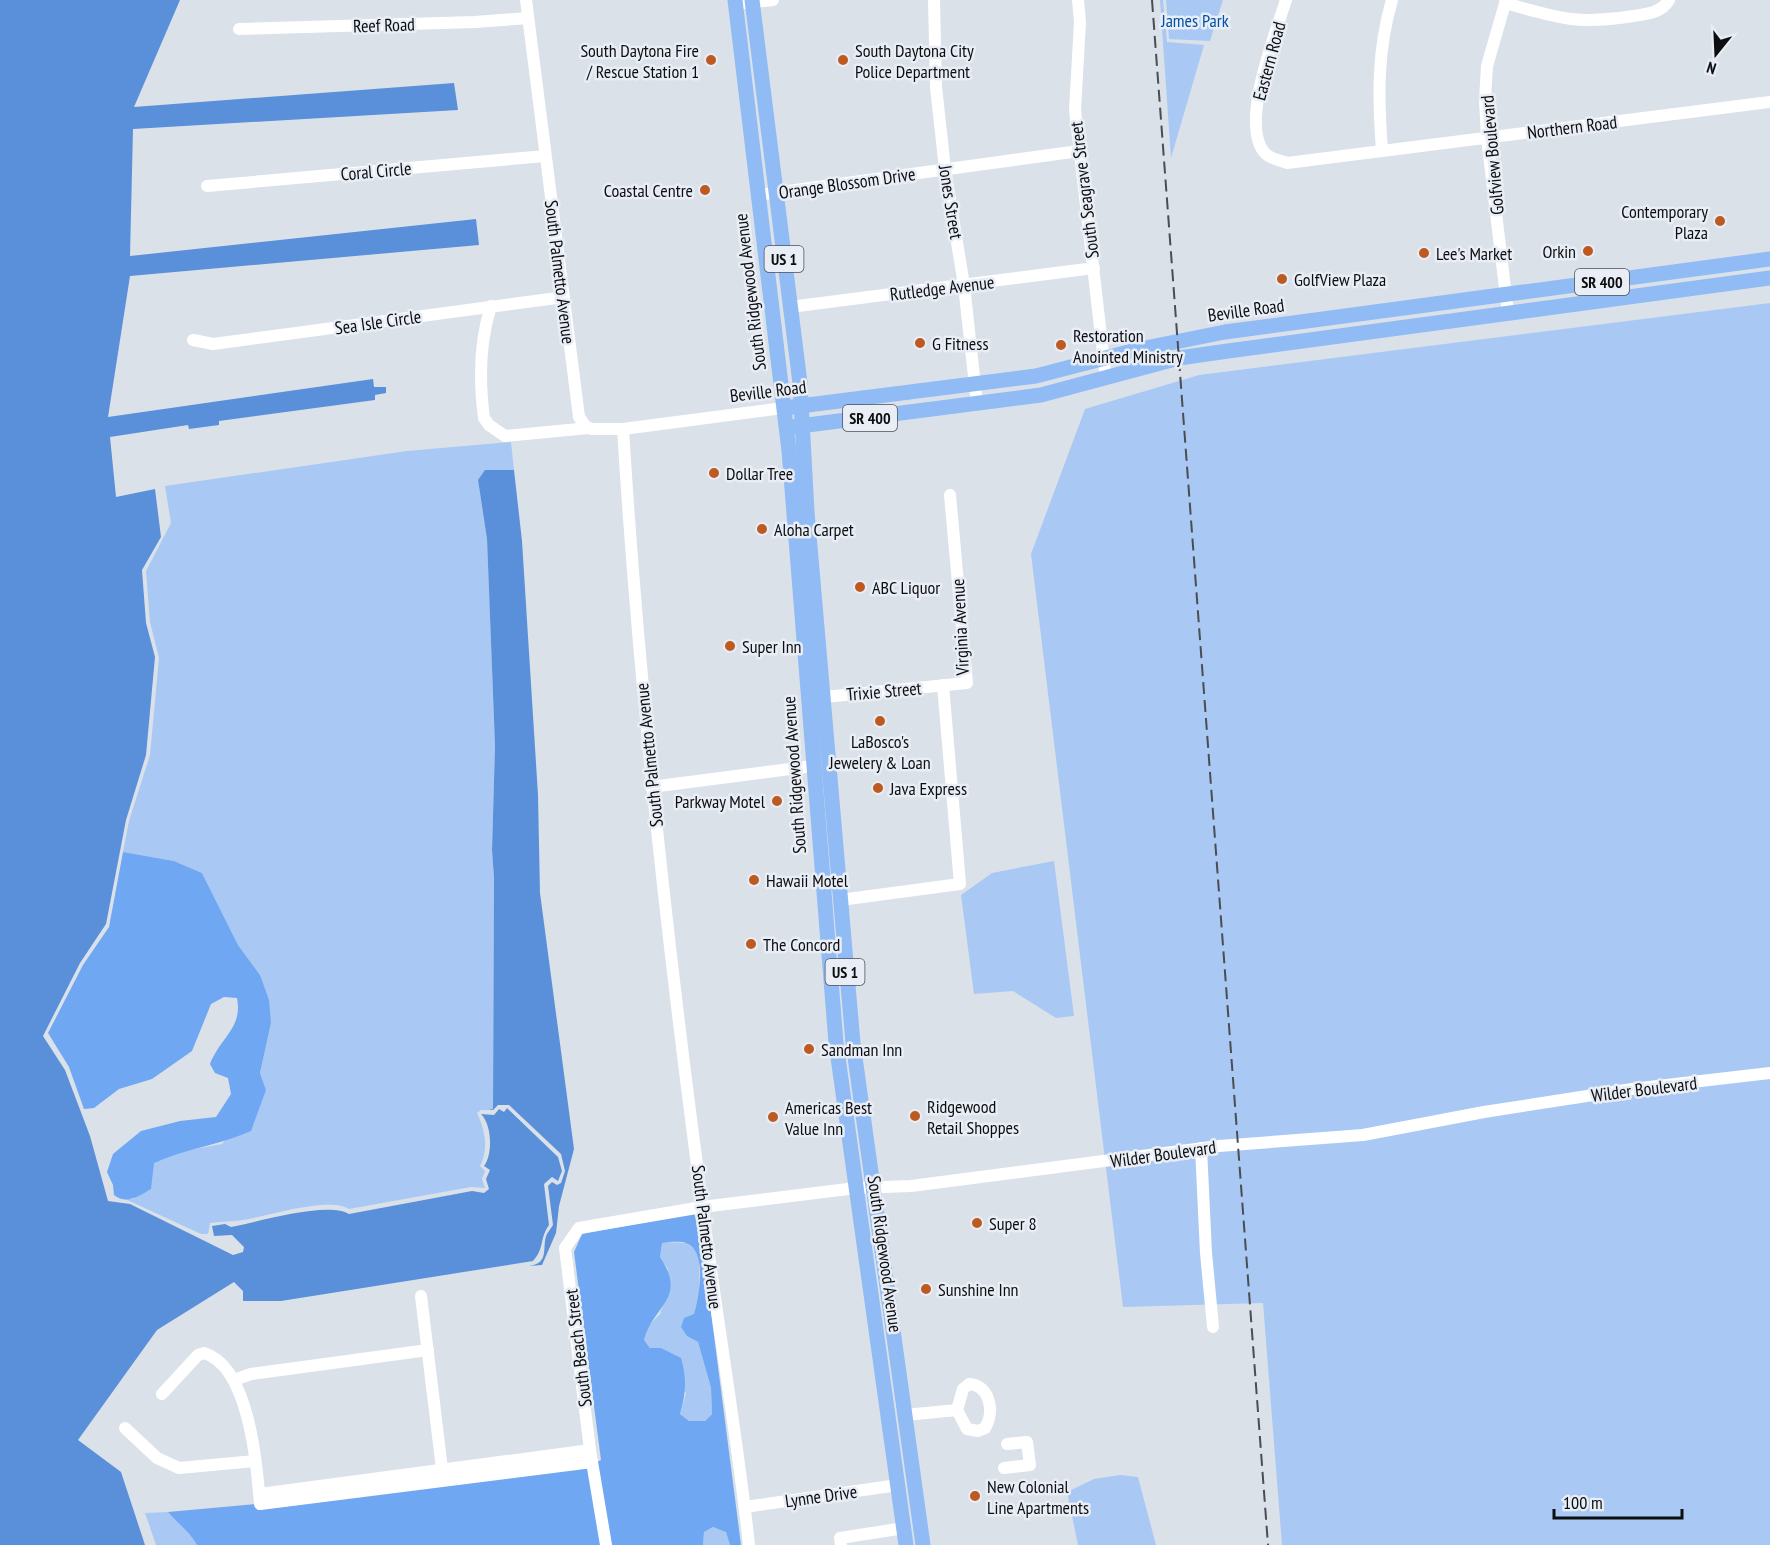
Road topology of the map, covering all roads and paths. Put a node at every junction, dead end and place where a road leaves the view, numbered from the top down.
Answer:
1 (526, 0) edge
2 (773, 0) edge
3 (934, 0) edge
4 (1078, 0) edge
5 (1286, 0) edge
6 (1392, 0) edge
7 (1669, 0) edge
8 (752, 1) edge
9 (1506, 1) edge
10 (735, 2) edge
11 (528, 18) junction
12 (239, 29) dead end
13 (1770, 102) edge
14 (1486, 138) junction
15 (1382, 150) junction
16 (1078, 151) junction
17 (546, 156) junction
18 (1267, 156) joint
19 (945, 169) junction
20 (207, 186) dead end
21 (776, 194) junction
22 (758, 195) junction
23 (1770, 259) edge
24 (1094, 268) junction
25 (1702, 268) junction
26 (1770, 278) edge
27 (964, 285) junction
28 (1706, 287) junction
29 (1506, 294) junction
30 (564, 297) junction
31 (491, 306) junction
32 (790, 307) junction
33 (1508, 313) junction
34 (1225, 332) junction
35 (193, 340) dead end
36 (1228, 351) junction
37 (1104, 360) junction
38 (1107, 379) junction
39 (975, 384) junction
40 (977, 404) junction
41 (801, 406) junction
42 (783, 408) junction
43 (794, 427) junction
44 (589, 428) junction
45 (623, 429) junction
46 (950, 495) dead end
47 (804, 652) junction
48 (943, 685) junction
49 (824, 691) junction
50 (813, 766) junction
51 (651, 787) junction
52 (821, 867) junction
53 (840, 900) junction
54 (1770, 1073) edge
55 (1201, 1148) junction
56 (872, 1186) junction
57 (856, 1188) junction
58 (702, 1207) junction
59 (565, 1248) joint
60 (421, 1296) dead end
61 (1213, 1327) dead end
62 (428, 1350) junction
63 (234, 1380) junction
64 (162, 1394) dead end
65 (957, 1410) dead end
66 (905, 1416) junction
67 (125, 1428) dead end
68 (1006, 1444) dead end
69 (591, 1456) junction
70 (255, 1461) junction
71 (1004, 1468) dead end
72 (443, 1475) junction
73 (898, 1485) junction
74 (745, 1507) junction
75 (904, 1528) junction
76 (606, 1545) edge
77 (749, 1545) edge
78 (842, 1545) edge
79 (906, 1545) edge
80 (923, 1545) edge

1 - 11 street, South Palmetto Avenue
2 - 8 street
3 - 19 street, Jones Street
4 - 16 street, South Seagrave Street
5 - 18 street, Eastern Road
6 - 15 street
7 - 9 street
8 - 10 street
8 - 21 main road, South Ridgewood Avenue / US 1
9 - 14 street, Golfview Boulevard
10 - 22 main road, South Ridgewood Avenue / US 1
11 - 12 street, Reef Road
11 - 17 street, South Palmetto Avenue
13 - 14 street, Northern Road
14 - 15 street, Northern Road
14 - 29 street, Golfview Boulevard
15 - 18 street, Northern Road
16 - 19 street, Orange Blossom Drive
16 - 24 street, South Seagrave Street
17 - 20 street, Coral Circle
17 - 30 street, South Palmetto Avenue
19 - 21 street, Orange Blossom Drive
19 - 27 street, Jones Street
21 - 22 street, Orange Blossom Drive
21 - 32 main road, South Ridgewood Avenue / US 1
22 - 42 main road, South Ridgewood Avenue / US 1
23 - 25 main road, Beville Road / SR 400
24 - 27 street, Rutledge Avenue
24 - 37 street, South Seagrave Street
25 - 28 street
25 - 29 main road, Beville Road / SR 400
26 - 28 main road, Beville Road / SR 400
27 - 32 street, Rutledge Avenue
27 - 39 street, Jones Street
28 - 33 main road, Beville Road / SR 400
29 - 33 street, Golfview Boulevard
29 - 34 main road, Beville Road / SR 400
30 - 31 street, Sea Isle Circle
30 - 44 street, South Palmetto Avenue
31 - 35 street, Sea Isle Circle
31 - 44 street
32 - 41 main road, South Ridgewood Avenue / US 1
33 - 36 main road, Beville Road / SR 400
34 - 36 street
34 - 37 main road, Beville Road / SR 400
36 - 38 main road, Beville Road / SR 400
37 - 38 street, South Seagrave Street
37 - 39 main road, Beville Road / SR 400
38 - 40 main road, Beville Road / SR 400
39 - 40 street, Jones Street
39 - 41 main road, Beville Road / SR 400
40 - 43 main road, Beville Road / SR 400
41 - 42 main road, Beville Road / SR 400
41 - 43 main road, South Ridgewood Avenue / US 1
42 - 43 main road, South Ridgewood Avenue / US 1
42 - 45 street, Beville Road
43 - 47 main road, South Ridgewood Avenue / US 1
43 - 49 main road, South Ridgewood Avenue / US 1
44 - 45 street
45 - 51 street, South Palmetto Avenue
46 - 48 street, Virginia Avenue
47 - 49 main road
47 - 50 main road, South Ridgewood Avenue / US 1
48 - 49 street, Trixie Street
48 - 53 street, Virginia Avenue
49 - 53 main road, South Ridgewood Avenue / US 1
50 - 51 street
50 - 52 main road, South Ridgewood Avenue / US 1
51 - 58 street, South Palmetto Avenue
52 - 53 main road
52 - 57 main road, South Ridgewood Avenue / US 1
53 - 56 main road, South Ridgewood Avenue / US 1
54 - 55 street, Wilder Boulevard
55 - 56 street, Wilder Boulevard
55 - 61 street
56 - 57 street, Wilder Boulevard
56 - 66 main road, South Ridgewood Avenue / US 1
57 - 58 street, Wilder Boulevard
57 - 73 main road, South Ridgewood Avenue / US 1
58 - 59 street, Wilder Boulevard
58 - 74 street, South Palmetto Avenue
59 - 69 street, South Beach Street
60 - 62 street
62 - 63 street
62 - 72 street
63 - 64 street
63 - 70 street
65 - 66 street
66 - 80 main road, South Ridgewood Avenue / US 1
67 - 70 street
68 - 71 street
69 - 72 street
69 - 76 street, South Beach Street
70 - 72 street
73 - 74 street, Lynne Drive
73 - 75 main road, South Ridgewood Avenue / US 1
74 - 77 street, South Palmetto Avenue
75 - 78 street
75 - 79 main road, South Ridgewood Avenue / US 1

